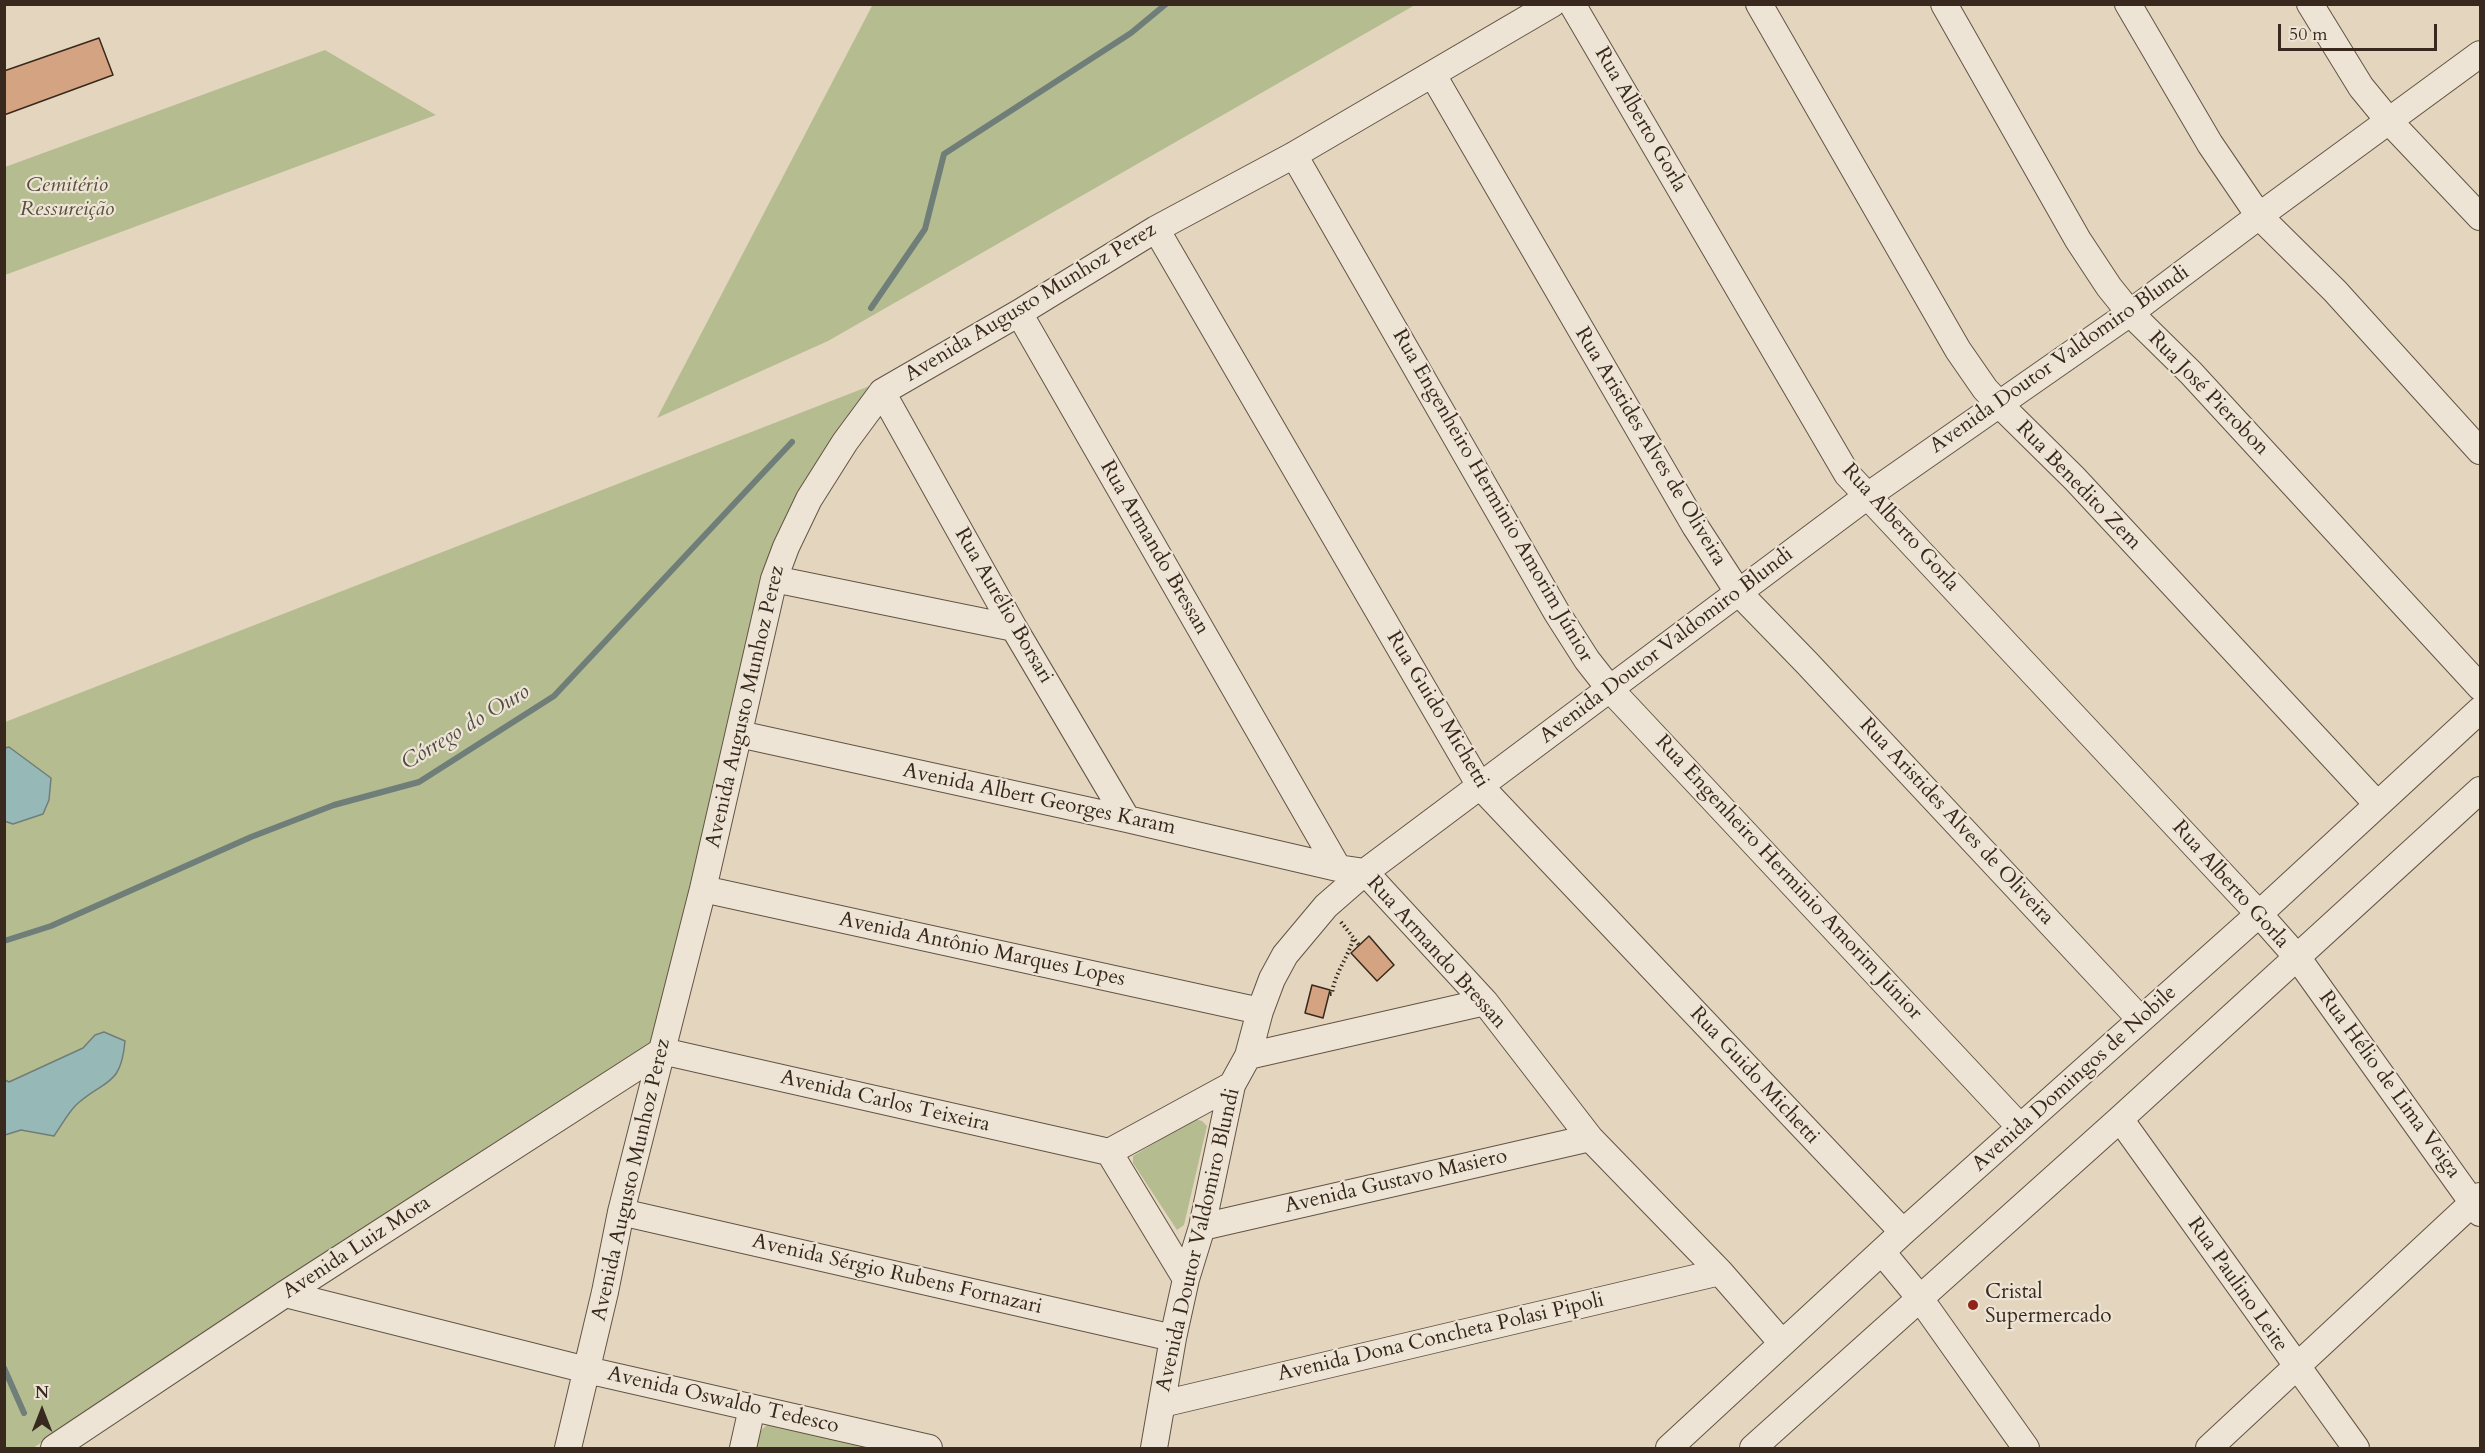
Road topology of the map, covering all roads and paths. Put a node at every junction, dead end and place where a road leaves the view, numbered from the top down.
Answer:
1 (1552, 4) edge
2 (1572, 4) edge
3 (1759, 4) edge
4 (1944, 4) edge
5 (2128, 4) edge
6 (2310, 4) edge
7 (2481, 54) edge
8 (1432, 75) junction
9 (2389, 121) junction
10 (1294, 155) junction
11 (2259, 216) junction
12 (2481, 217) edge
13 (1156, 229) junction
14 (1019, 313) junction
15 (2130, 313) junction
16 (882, 392) junction
17 (2000, 405) junction
18 (2481, 451) edge
19 (1866, 497) junction
20 (774, 579) junction
21 (1738, 592) junction
22 (1014, 628) junction
23 (2481, 687) edge
24 (1609, 688) junction
25 (2481, 710) edge
26 (739, 734) junction
27 (1480, 786) junction
28 (2478, 799) edge
29 (2377, 804) junction
30 (1127, 819) junction
31 (1338, 868) junction
32 (1365, 872) junction
33 (703, 889) junction
34 (2259, 914) junction
35 (1359, 945) dead end
36 (2296, 957) junction
37 (1330, 994) dead end
38 (1485, 1002) junction
39 (1260, 1011) junction
40 (2140, 1019) junction
41 (662, 1051) junction
42 (1248, 1056) junction
43 (1232, 1085) junction
44 (2120, 1119) junction
45 (2020, 1127) junction
46 (1590, 1138) junction
47 (1108, 1152) junction
48 (2478, 1204) edge
49 (621, 1212) junction
50 (1202, 1227) junction
51 (1903, 1232) junction
52 (1882, 1252) junction
53 (1720, 1272) junction
54 (1186, 1279) junction
55 (285, 1294) junction
56 (1919, 1297) junction
57 (1173, 1338) junction
58 (1782, 1343) junction
59 (2295, 1367) junction
60 (587, 1370) junction
61 (1162, 1404) junction
62 (752, 1408) junction
63 (54, 1449) edge
64 (568, 1449) edge
65 (743, 1449) edge
66 (929, 1449) edge
67 (1154, 1449) edge
68 (1669, 1449) edge
69 (1753, 1449) edge
70 (2026, 1449) edge
71 (2209, 1449) edge
72 (2356, 1449) edge

1 - 8 street, Avenida Augusto Munhoz Perez
2 - 19 street, Rua Alberto Gorla
3 - 17 street, Rua Benedito Zem
4 - 15 street, Rua José Pierobon
5 - 11 street
6 - 9 street
7 - 9 street, Avenida Doutor Valdomiro Blundi
8 - 10 street, Avenida Augusto Munhoz Perez
8 - 21 street, Rua Aristides Alves de Oliveira
9 - 11 street, Avenida Doutor Valdomiro Blundi
9 - 12 street
10 - 13 street, Avenida Augusto Munhoz Perez
10 - 24 street, Rua Engenheiro Herminio Amorim Júnior
11 - 15 street, Avenida Doutor Valdomiro Blundi
11 - 18 street
13 - 14 street, Avenida Augusto Munhoz Perez
13 - 27 street, Rua Guido Michetti
14 - 16 street, Avenida Augusto Munhoz Perez
14 - 31 street, Rua Armando Bressan
15 - 17 street, Avenida Doutor Valdomiro Blundi
15 - 23 street, Rua José Pierobon
16 - 20 street, Avenida Augusto Munhoz Perez
16 - 22 street, Rua Aurélio Borsari
17 - 19 street, Avenida Doutor Valdomiro Blundi
17 - 29 street, Rua Benedito Zem
19 - 21 street, Avenida Doutor Valdomiro Blundi
19 - 34 street, Rua Alberto Gorla
20 - 22 street
20 - 26 street, Avenida Augusto Munhoz Perez
21 - 24 street, Avenida Doutor Valdomiro Blundi
21 - 40 street, Rua Aristides Alves de Oliveira
22 - 30 street, Rua Aurélio Borsari
24 - 27 street, Avenida Doutor Valdomiro Blundi
24 - 45 street, Rua Engenheiro Herminio Amorim Júnior
25 - 29 street, Avenida Domingos de Nobile
26 - 30 street, Avenida Albert Georges Karam
26 - 33 street, Avenida Augusto Munhoz Perez
27 - 32 street, Avenida Doutor Valdomiro Blundi
27 - 51 street, Rua Guido Michetti
28 - 36 street
29 - 34 street, Avenida Domingos de Nobile
30 - 31 street, Avenida Albert Georges Karam
31 - 32 street, Rua Armando Bressan
32 - 38 street, Rua Armando Bressan
32 - 39 street, Avenida Doutor Valdomiro Blundi
33 - 39 street, Avenida Antônio Marques Lopes
33 - 41 street, Avenida Augusto Munhoz Perez
34 - 36 street, Rua Alberto Gorla
34 - 40 street, Avenida Domingos de Nobile
35 - 37 path
36 - 44 street
36 - 48 street, Rua Hélio de Lima Veiga
38 - 42 street
38 - 46 street, Rua Armando Bressan
39 - 42 street, Avenida Doutor Valdomiro Blundi
40 - 45 street, Avenida Domingos de Nobile
41 - 47 street, Avenida Carlos Teixeira
41 - 49 street, Avenida Augusto Munhoz Perez
41 - 55 street, Avenida Luiz Mota
42 - 43 street, Avenida Doutor Valdomiro Blundi
43 - 47 street
43 - 50 street, Avenida Doutor Valdomiro Blundi
44 - 56 street
44 - 59 street, Rua Paulino Leite
45 - 51 street, Avenida Domingos de Nobile
46 - 50 street, Avenida Gustavo Masiero
46 - 53 street, Rua Armando Bressan
47 - 54 street
48 - 59 street
49 - 57 street, Avenida Sérgio Rubens Fornazari
49 - 60 street, Avenida Augusto Munhoz Perez
50 - 54 street, Avenida Doutor Valdomiro Blundi
51 - 52 street, Avenida Domingos de Nobile
52 - 56 street
52 - 58 street, Avenida Domingos de Nobile
53 - 58 street, Rua Armando Bressan
53 - 61 street, Avenida Dona Concheta Polasi Pipoli
54 - 57 street, Avenida Doutor Valdomiro Blundi
55 - 60 street, Avenida Oswaldo Tedesco
55 - 63 street, Avenida Luiz Mota
56 - 69 street
56 - 70 street
57 - 61 street, Avenida Doutor Valdomiro Blundi
58 - 68 street, Avenida Domingos de Nobile
59 - 71 street
59 - 72 street, Rua Paulino Leite
60 - 62 street, Avenida Oswaldo Tedesco
60 - 64 street, Avenida Augusto Munhoz Perez
61 - 67 street, Avenida Doutor Valdomiro Blundi
62 - 65 street
62 - 66 street, Avenida Oswaldo Tedesco

